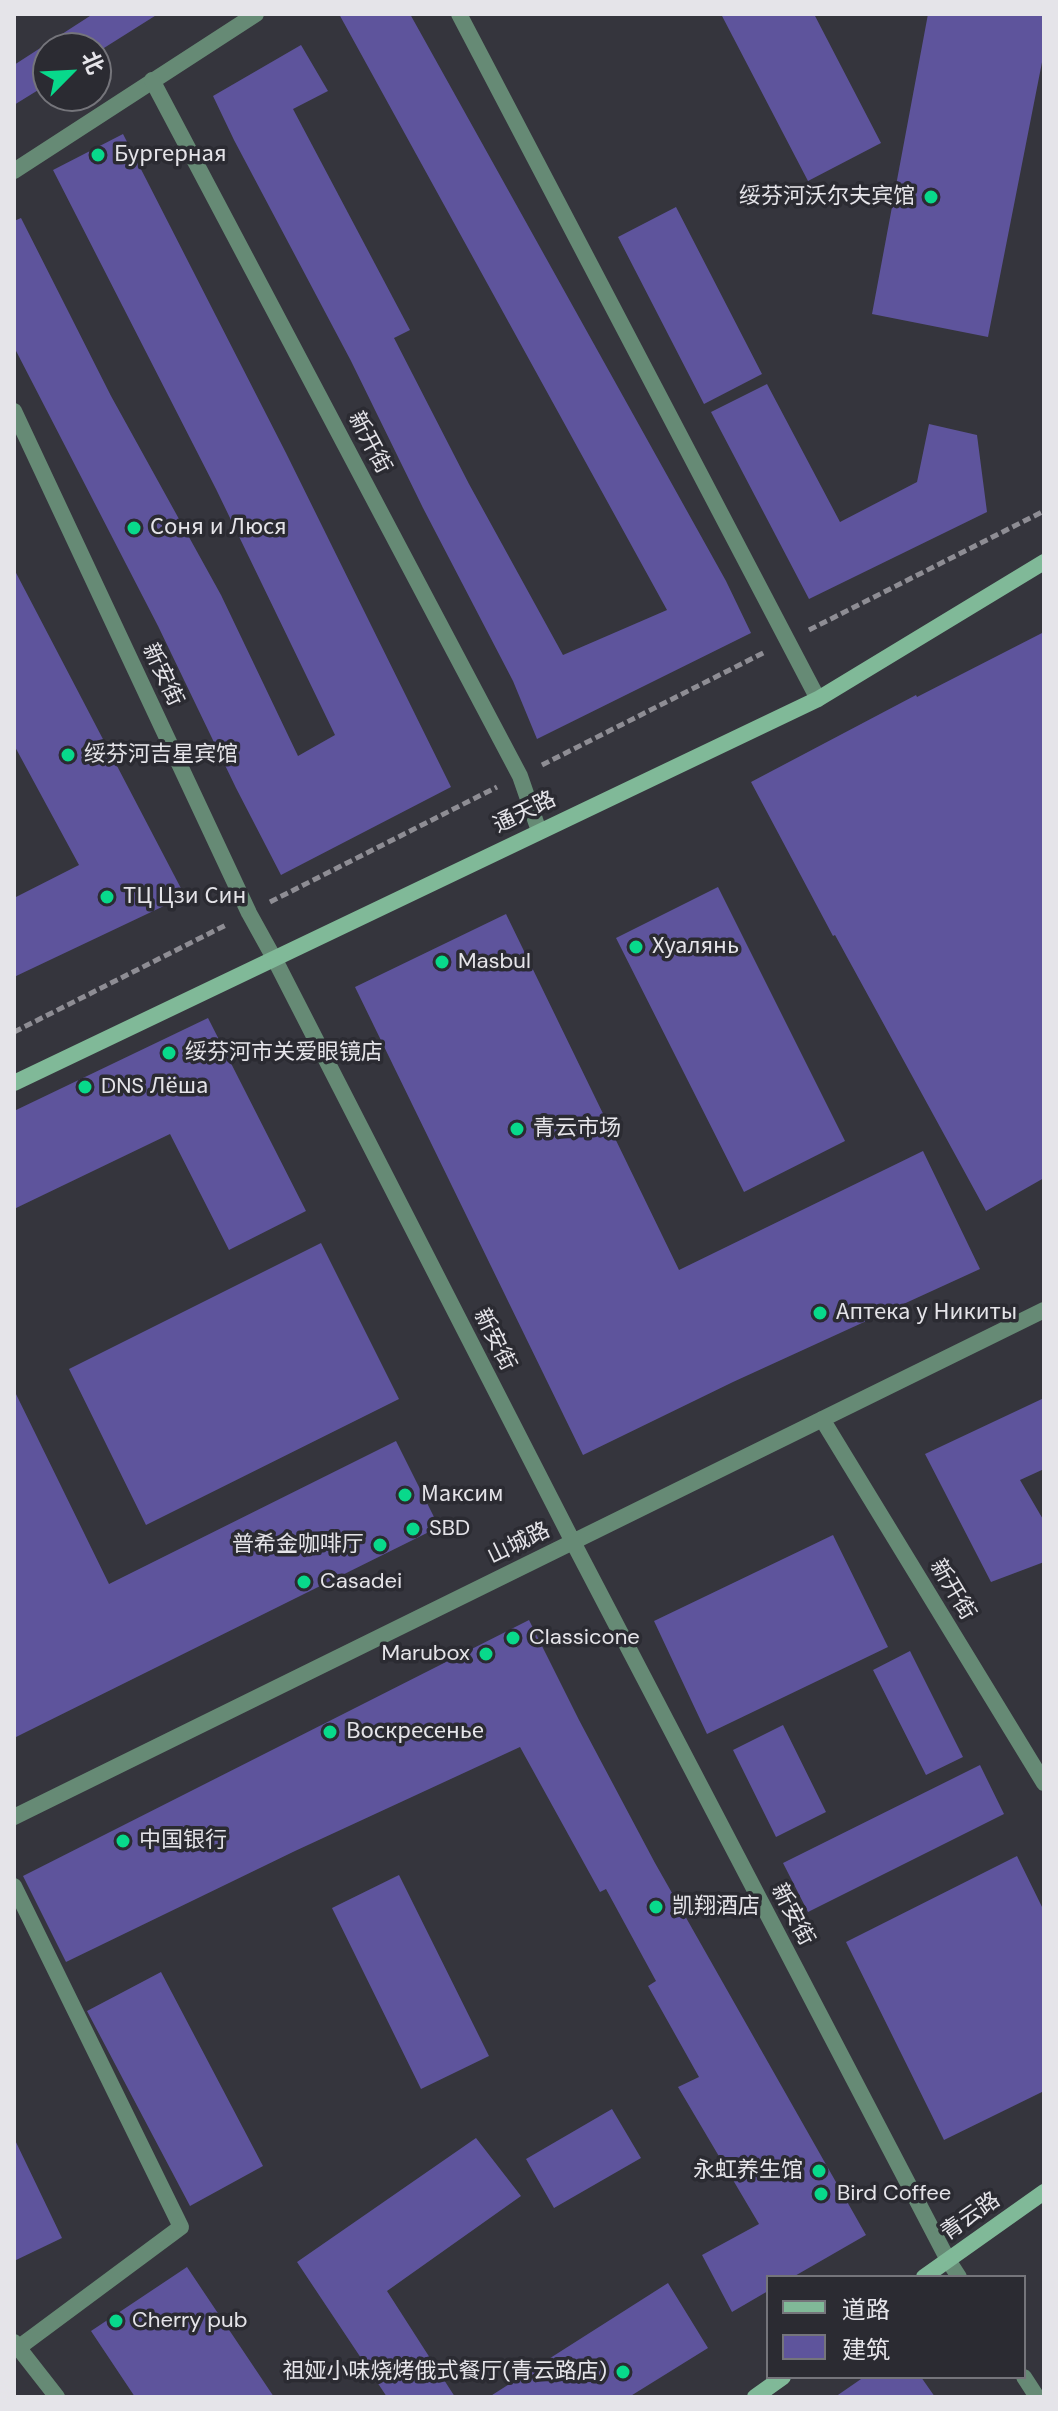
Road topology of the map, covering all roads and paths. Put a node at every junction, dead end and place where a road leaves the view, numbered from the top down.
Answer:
1 (256, 14) edge
2 (459, 14) edge
3 (152, 80) junction
4 (14, 171) edge
5 (14, 411) edge
6 (1043, 561) edge
7 (818, 699) junction
8 (539, 831) junction
9 (275, 960) junction
10 (14, 1083) edge
11 (1044, 1310) edge
12 (822, 1419) junction
13 (573, 1542) junction
14 (1044, 1783) edge
15 (14, 1817) edge
16 (14, 1886) edge
17 (1044, 2192) edge
18 (948, 2260) junction
19 (927, 2275) edge
20 (958, 2275) edge
21 (16, 2345) edge
22 (780, 2379) edge
23 (1025, 2379) edge
24 (57, 2397) edge
25 (755, 2397) edge
26 (1037, 2397) edge

1 - 3 street
2 - 7 street
3 - 4 street
3 - 8 street, 新开街
5 - 9 street, 新安街
6 - 7 main road, 通天路
7 - 8 main road, 通天路
8 - 9 main road, 通天路
9 - 10 main road, 通天路
9 - 13 street, 新安街
11 - 12 street, 山城路
12 - 13 street, 山城路
12 - 14 street, 新开街
13 - 15 street, 山城路
13 - 18 street, 新安街
16 - 21 street
17 - 18 main road, 青云路
18 - 19 main road, 青云路
18 - 20 street, 新安街
21 - 24 street
22 - 25 main road
23 - 26 street

